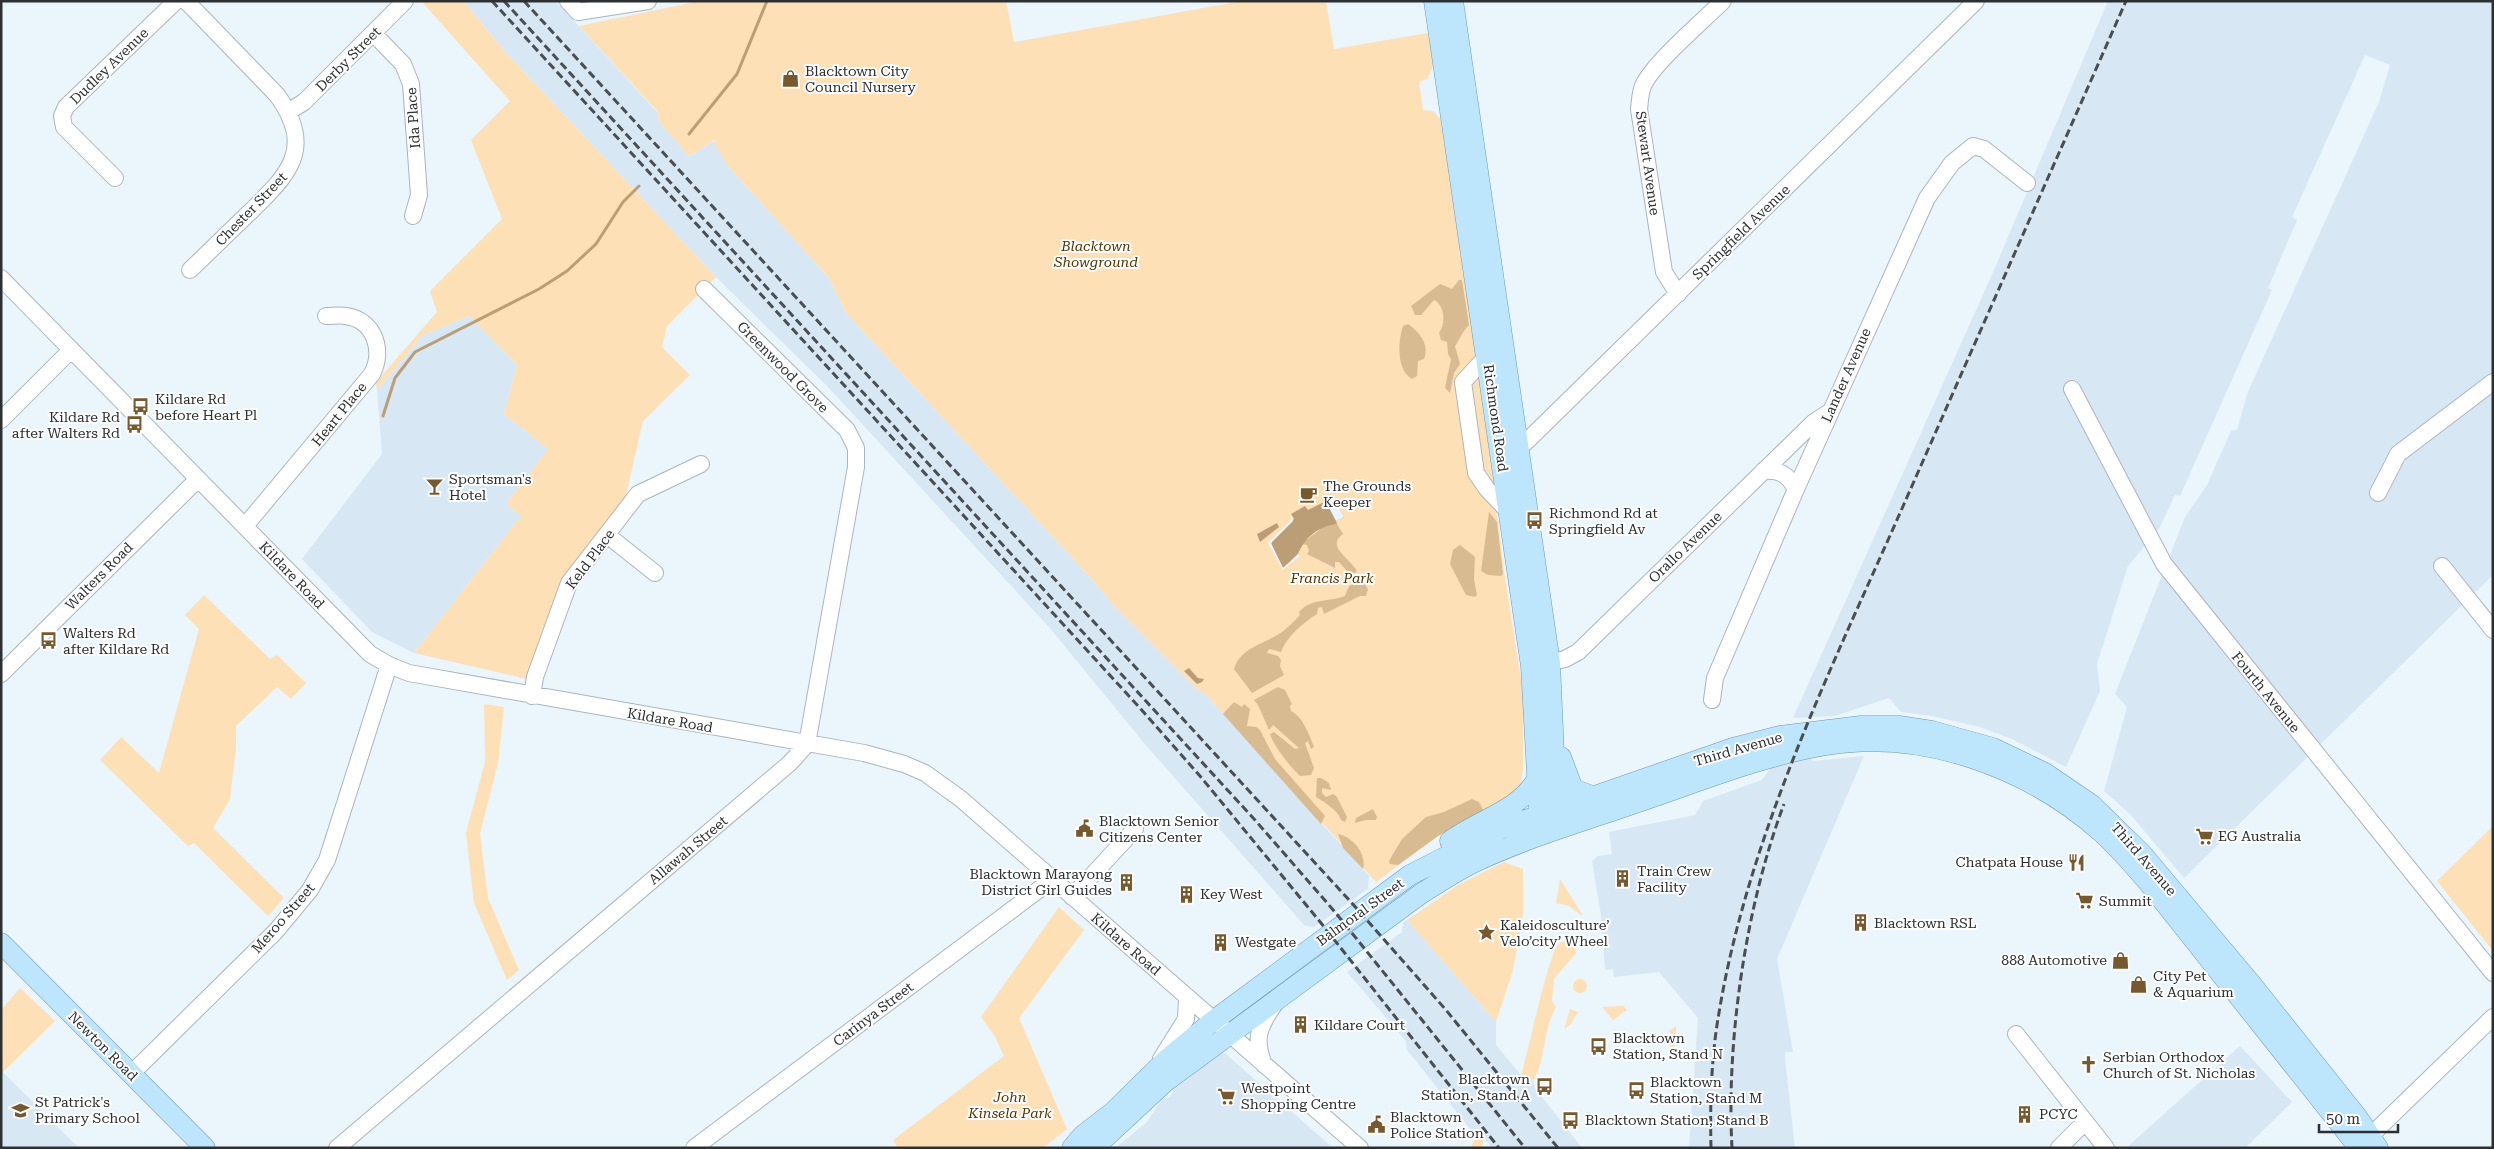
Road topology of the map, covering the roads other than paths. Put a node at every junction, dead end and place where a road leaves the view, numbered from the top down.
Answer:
1 (176, 1) edge
2 (186, 1) edge
3 (405, 1) edge
4 (648, 1) edge
5 (1434, 1) edge
6 (1453, 1) edge
7 (1724, 1) edge
8 (1976, 1) edge
9 (573, 7) edge
10 (373, 33) junction
11 (288, 112) junction
12 (115, 178) dead end
13 (2028, 183) dead end
14 (413, 216) dead end
15 (190, 270) dead end
16 (1, 278) edge
17 (704, 290) dead end
18 (1678, 294) junction
19 (326, 316) dead end
20 (71, 350) junction
21 (1487, 356) junction
22 (2493, 382) edge
23 (2072, 389) dead end
24 (1831, 411) junction
25 (1, 420) edge
26 (1509, 450) junction
27 (701, 464) dead end
28 (1763, 471) junction
29 (198, 479) junction
30 (1796, 489) junction
31 (2378, 493) dead end
32 (1509, 512) junction
33 (245, 526) junction
34 (607, 535) junction
35 (2442, 566) dead end
36 (654, 573) dead end
37 (2493, 630) edge
38 (1540, 665) junction
39 (389, 666) junction
40 (1, 674) edge
41 (532, 696) junction
42 (1712, 700) dead end
43 (1552, 723) junction
44 (807, 744) junction
45 (1537, 779) junction
46 (1592, 796) junction
47 (1548, 812) junction
48 (1135, 829) dead end
49 (1549, 834) junction
50 (1410, 875) junction
51 (1053, 879) junction
52 (1072, 897) junction
53 (1, 943) edge
54 (2493, 974) edge
55 (1281, 995) junction
56 (1187, 999) junction
57 (2493, 1017) edge
58 (1213, 1021) junction
59 (1230, 1034) junction
60 (2016, 1034) dead end
61 (1264, 1065) junction
62 (1155, 1070) junction
63 (131, 1074) junction
64 (2085, 1122) junction
65 (1083, 1144) edge
66 (2365, 1145) edge
67 (205, 1148) edge
68 (338, 1148) edge
69 (694, 1148) edge
70 (1057, 1148) edge
71 (1360, 1148) edge
72 (2059, 1148) edge
73 (2106, 1148) edge

1 - 12 street, Dudley Avenue
2 - 11 street, Chester Street
3 - 10 street, Derby Street
4 - 9 street
5 - 21 main road, Richmond Road
6 - 26 main road, Richmond Road
7 - 18 street, Stewart Avenue
8 - 18 street, Springfield Avenue
10 - 11 street, Derby Street
10 - 14 street, Ida Place
11 - 15 street, Chester Street
13 - 24 street, Lander Avenue
16 - 20 street, Kildare Road
17 - 44 street, Greenwood Grove
18 - 26 street, Springfield Avenue
19 - 33 street, Heart Place
20 - 25 street
20 - 29 street, Kildare Road
21 - 26 main road, Richmond Road
21 - 32 street
22 - 31 street
23 - 54 street, Fourth Avenue
24 - 28 street, Orallo Avenue
24 - 30 street, Lander Avenue
26 - 32 main road, Richmond Road
26 - 38 main road, Richmond Road
27 - 34 street, Keld Place
28 - 30 street
28 - 38 street, Orallo Avenue
29 - 33 street, Kildare Road
29 - 40 street, Walters Road
30 - 42 street, Lander Avenue
32 - 38 main road, Richmond Road
33 - 39 street, Kildare Road
34 - 36 street
34 - 41 street, Keld Place
35 - 37 street
38 - 43 main road, Richmond Road
38 - 45 main road, Richmond Road
39 - 41 street, Kildare Road
39 - 63 street, Meroo Street
41 - 44 street, Kildare Road
43 - 46 main road
43 - 47 main road, Richmond Road
44 - 51 street, Kildare Road
44 - 68 street, Allawah Street
45 - 47 main road, Richmond Road
45 - 50 main road
46 - 47 main road, Third Avenue
46 - 66 main road, Third Avenue
47 - 49 main road, Richmond Road
47 - 50 main road, Balmoral Street
48 - 52 street
49 - 55 main road, Balmoral Street
49 - 66 main road, Third Avenue
50 - 58 main road, Balmoral Street
51 - 52 street, Kildare Road
51 - 69 street, Carinya Street
52 - 56 street, Kildare Road
53 - 63 main road, Newton Road
55 - 59 main road, Balmoral Street
55 - 61 street
56 - 58 street, Kildare Road
56 - 62 street
57 - 66 street
58 - 59 street, Kildare Road
58 - 62 main road, Balmoral Street
59 - 61 street, Kildare Road
59 - 65 main road, Balmoral Street
60 - 64 street
61 - 71 street, Kildare Road
62 - 65 main road, Balmoral Street
63 - 67 main road, Newton Road
64 - 72 street
64 - 73 street
65 - 70 main road, Balmoral Street

